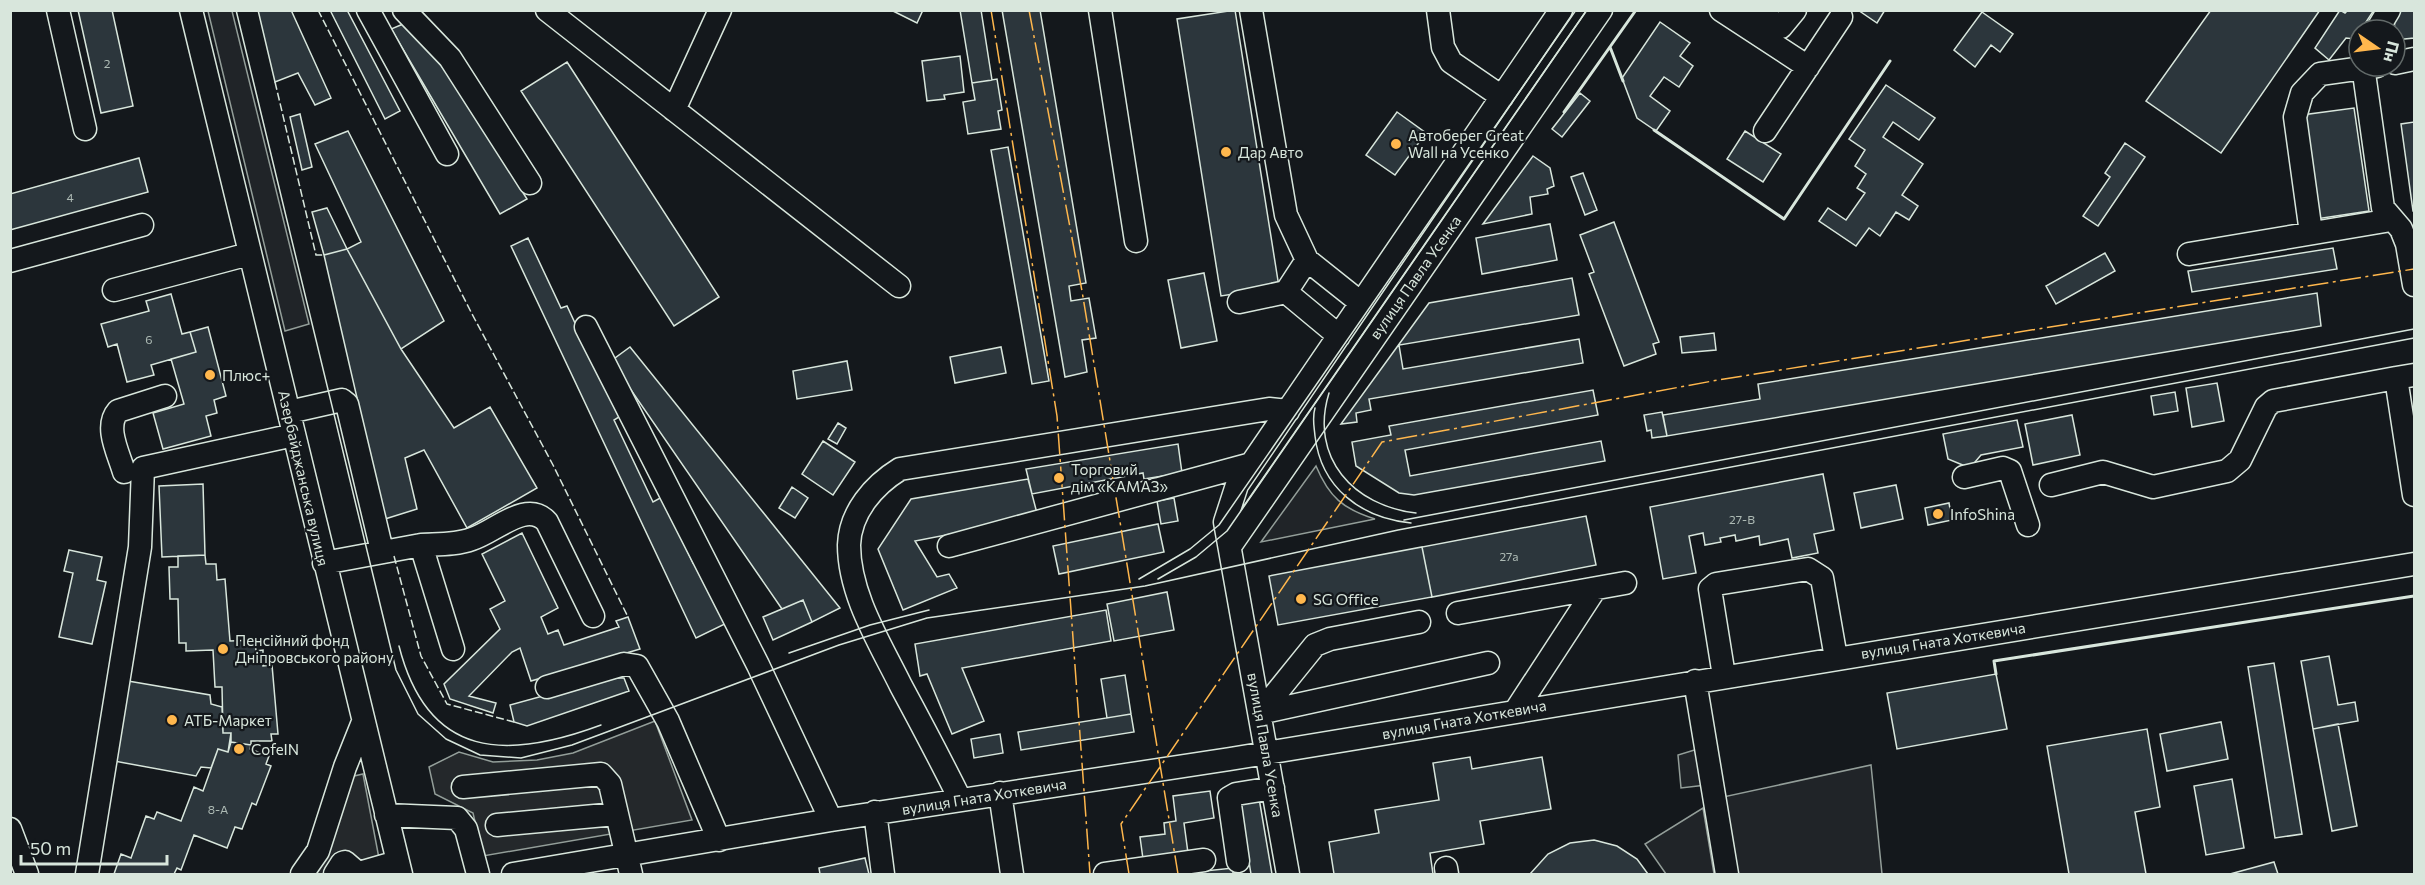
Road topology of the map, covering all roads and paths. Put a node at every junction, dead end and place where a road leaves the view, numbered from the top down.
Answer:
1 (58, 10) edge
2 (191, 10) edge
3 (368, 10) edge
4 (404, 10) edge
5 (548, 10) edge
6 (720, 10) edge
7 (1100, 10) edge
8 (1251, 10) edge
9 (1438, 10) edge
10 (1561, 10) edge
11 (1601, 10) edge
12 (1721, 10) edge
13 (1755, 10) edge
14 (1795, 10) edge
15 (1841, 17) dead end
16 (1808, 67) junction
17 (2347, 70) edge
18 (2369, 78) edge
19 (1502, 97) junction
20 (674, 110) junction
21 (85, 129) dead end
22 (1765, 131) dead end
23 (447, 154) dead end
24 (530, 183) dead end
25 (2391, 220) junction
26 (142, 225) dead end
27 (2311, 233) junction
28 (1136, 241) dead end
29 (249, 254) junction
30 (2189, 254) dead end
31 (1307, 260) junction
32 (10, 261) edge
33 (2415, 285) edge
34 (900, 286) dead end
35 (114, 290) dead end
36 (1286, 292) junction
37 (1239, 302) dead end
38 (1361, 303) junction
39 (586, 327) dead end
40 (1339, 336) junction
41 (2405, 376) edge
42 (165, 396) dead end
43 (1288, 411) junction
44 (289, 412) junction
45 (294, 435) junction
46 (1251, 464) junction
47 (124, 472) dead end
48 (1964, 477) dead end
49 (2050, 485) dead end
50 (2415, 495) edge
51 (2028, 525) dead end
52 (421, 545) junction
53 (1231, 545) junction
54 (949, 546) dead end
55 (382, 551) junction
56 (324, 563) junction
57 (2415, 564) edge
58 (1625, 583) dead end
59 (1595, 589) junction
60 (1458, 613) dead end
61 (593, 616) dead end
62 (1419, 622) dead end
63 (453, 649) dead end
64 (1836, 658) junction
65 (1488, 663) dead end
66 (1724, 676) junction
67 (1695, 681) junction
68 (547, 687) dead end
69 (1516, 710) junction
70 (1260, 713) junction
71 (363, 722) junction
72 (1267, 752) junction
73 (463, 787) dead end
74 (1273, 788) junction
75 (1000, 793) junction
76 (960, 799) junction
77 (875, 812) junction
78 (616, 814) junction
79 (386, 815) junction
80 (831, 820) junction
81 (497, 825) dead end
82 (10, 829) edge
83 (718, 840) junction
84 (1204, 860) dead end
85 (1238, 861) dead end
86 (628, 865) edge
87 (399, 868) edge
88 (27, 874) edge
89 (87, 874) edge
90 (302, 874) edge
91 (335, 874) edge
92 (359, 874) edge
93 (478, 874) edge
94 (513, 874) edge
95 (883, 874) edge
96 (1012, 874) edge
97 (1106, 874) edge
98 (1288, 874) edge
99 (1727, 874) edge

1 - 21 street
2 - 29 street, Азербайджанська вулиця
3 - 23 street
4 - 24 street
5 - 20 street
6 - 20 street
7 - 28 street
8 - 31 street
9 - 19 street
10 - 19 street, вулиця Павла Усенка
11 - 53 street, вулиця Павла Усенка
12 - 16 street
13 - 14 street
15 - 16 street
16 - 22 street
17 - 27 street
18 - 25 street
19 - 38 street, вулиця Павла Усенка
20 - 34 street
25 - 27 street
25 - 33 street
26 - 32 street
27 - 30 street
29 - 35 street
29 - 44 street, Азербайджанська вулиця
31 - 36 street
31 - 38 street
36 - 37 street
36 - 40 street
38 - 40 street, вулиця Павла Усенка
39 - 80 street
40 - 43 street, вулиця Павла Усенка
41 - 49 street
41 - 50 street
42 - 47 street
43 - 46 street, вулиця Павла Усенка
43 - 76 street
44 - 45 street, Азербайджанська вулиця
44 - 55 street
45 - 56 street, Азербайджанська вулиця
45 - 89 street
46 - 53 street, вулиця Павла Усенка
46 - 54 street
48 - 51 street
52 - 55 street
52 - 61 street
52 - 63 street
53 - 70 street, вулиця Павла Усенка
55 - 56 street
56 - 71 street, Азербайджанська вулиця
57 - 64 street, вулиця Гната Хоткевича
58 - 59 street
59 - 60 street
59 - 69 street
62 - 70 street
64 - 66 street, вулиця Гната Хоткевича
64 - 66 street
65 - 70 street
66 - 67 street, вулиця Гната Хоткевича
67 - 69 street, вулиця Гната Хоткевича
67 - 99 street
68 - 83 street
69 - 72 street, вулиця Гната Хоткевича
70 - 72 street, вулиця Павла Усенка
71 - 79 street, Азербайджанська вулиця
71 - 90 street
72 - 74 street, вулиця Павла Усенка
72 - 75 street, вулиця Гната Хоткевича
73 - 78 street
74 - 85 street
74 - 98 street, вулиця Павла Усенка
75 - 76 street, вулиця Гната Хоткевича
75 - 96 street
76 - 77 street, вулиця Гната Хоткевича
77 - 80 street, вулиця Гната Хоткевича
77 - 95 street
78 - 81 street
78 - 86 street
79 - 87 street, Азербайджанська вулиця
79 - 93 street
80 - 83 street, вулиця Гната Хоткевича
82 - 88 street
83 - 86 street, вулиця Гната Хоткевича
84 - 97 street
86 - 94 street, вулиця Гната Хоткевича
87 - 92 street
91 - 92 street

